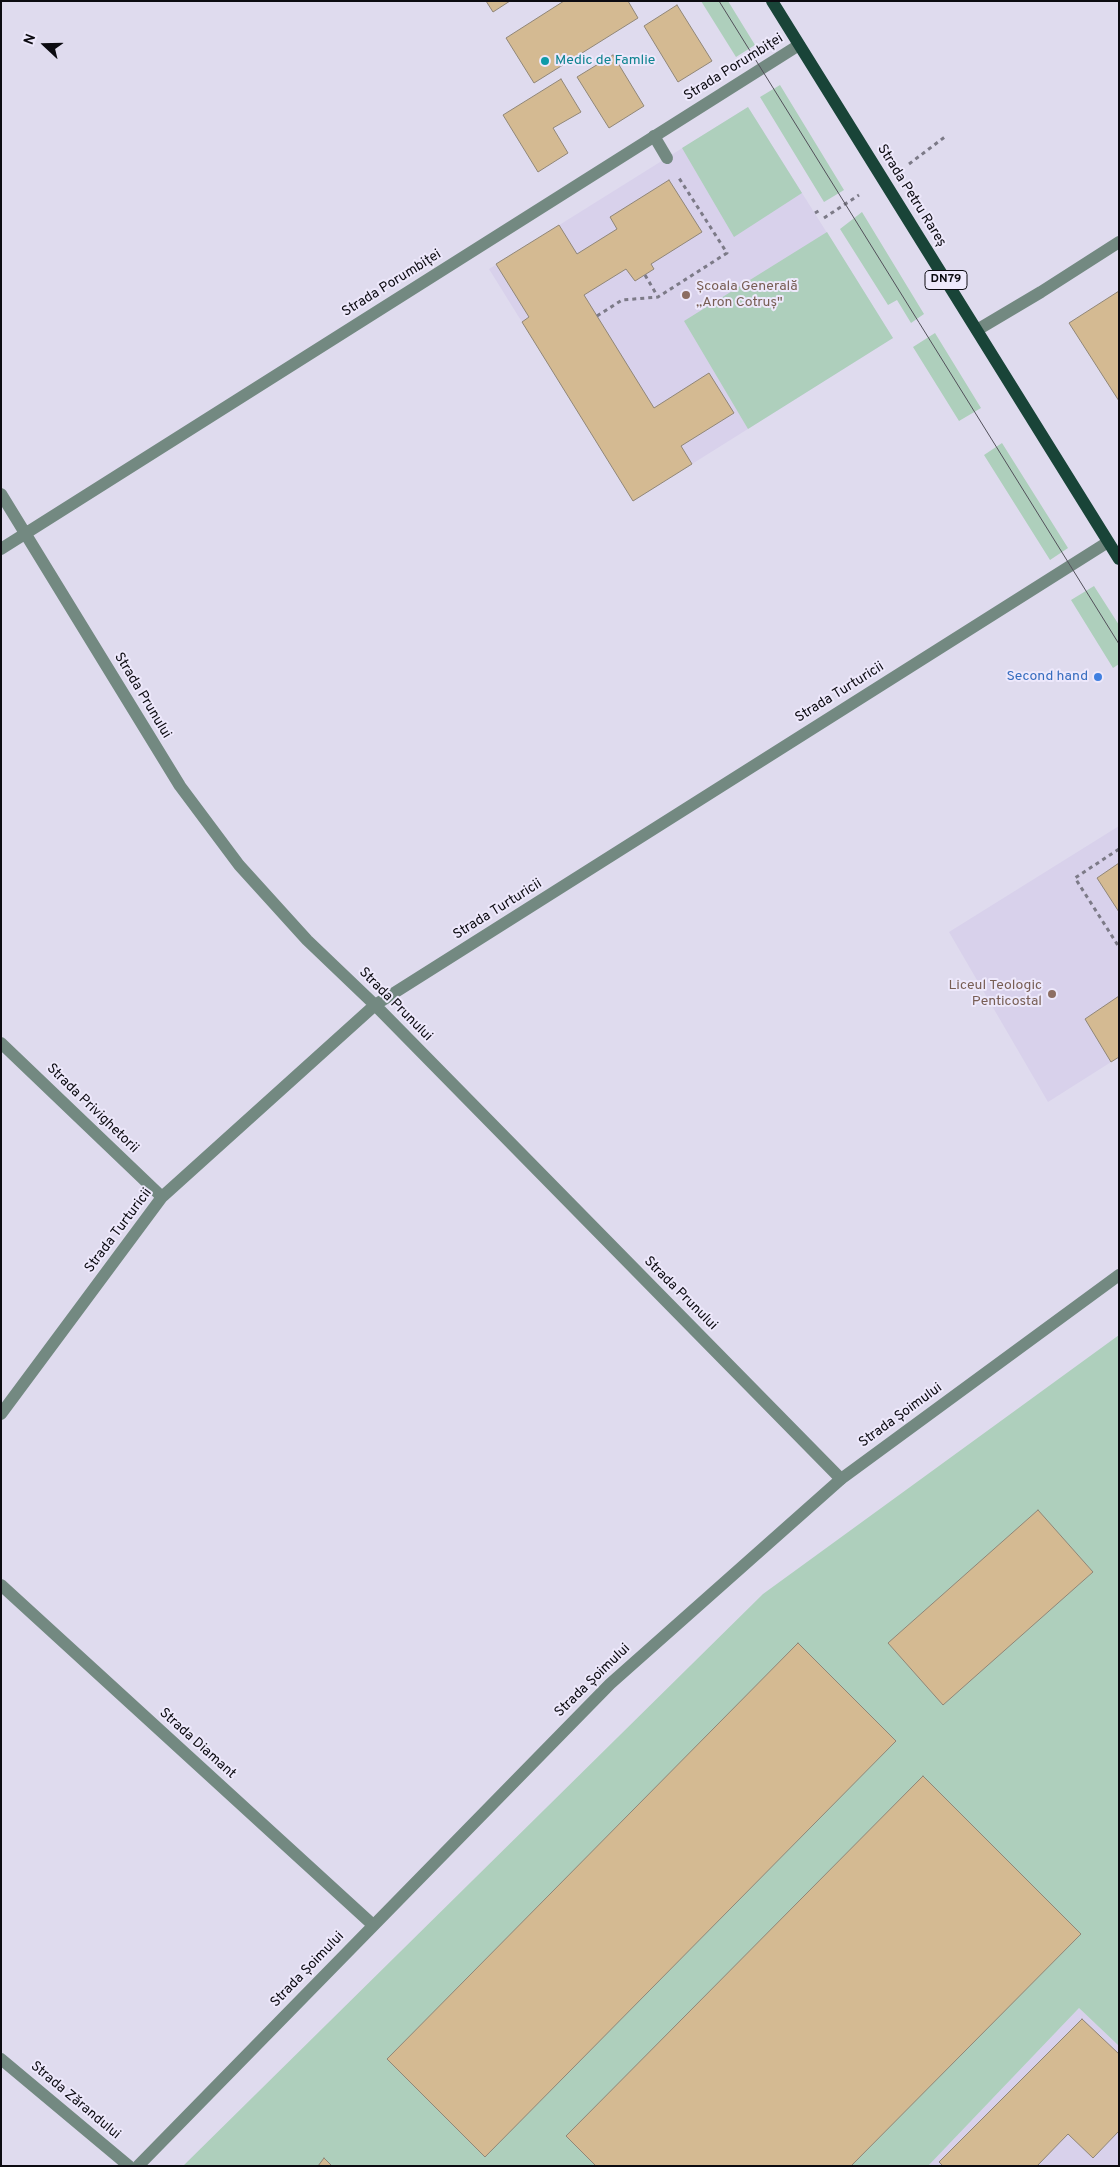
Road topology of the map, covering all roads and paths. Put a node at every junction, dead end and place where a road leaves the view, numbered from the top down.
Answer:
1 (772, 1) edge
2 (799, 45) junction
3 (654, 136) junction
4 (946, 136) dead end
5 (666, 158) joint
6 (908, 164) dead end
7 (859, 195) dead end
8 (820, 210) dead end
9 (815, 213) dead end
10 (824, 218) dead end
11 (1119, 242) edge
12 (645, 275) dead end
13 (658, 297) junction
14 (597, 316) dead end
15 (977, 330) junction
16 (1, 494) edge
17 (25, 533) junction
18 (1108, 542) junction
19 (1, 549) edge
20 (1119, 559) edge
21 (1119, 849) edge
22 (1119, 947) edge
23 (375, 1005) junction
24 (1, 1043) edge
25 (162, 1197) junction
26 (1119, 1275) edge
27 (1, 1414) edge
28 (841, 1479) junction
29 (1, 1585) edge
30 (373, 1924) junction
31 (1, 2059) edge
32 (129, 2166) edge
33 (138, 2166) edge

1 - 2 main road, Strada Petru Rareș / DN79
2 - 3 street, Strada Porumbiței
2 - 15 main road, Strada Petru Rareș / DN79
3 - 5 street
3 - 17 street, Strada Porumbiței
4 - 6 path
5 - 13 path
7 - 10 path
8 - 9 path
11 - 15 street
12 - 13 path
13 - 14 path
15 - 18 main road, Strada Petru Rareș / DN79
16 - 17 street, Strada Prunului
17 - 19 street, Strada Porumbiței
17 - 23 street, Strada Prunului
18 - 20 main road, Strada Petru Rareș / DN79
18 - 23 street, Strada Turturicii
21 - 22 path
23 - 25 street, Strada Turturicii
23 - 28 street, Strada Prunului
24 - 25 street, Strada Privighetorii
25 - 27 street, Strada Turturicii
26 - 28 street, Strada Șoimului
28 - 30 street, Strada Șoimului
29 - 30 street, Strada Diamant
30 - 33 street, Strada Șoimului
31 - 32 street, Strada Zărandului

